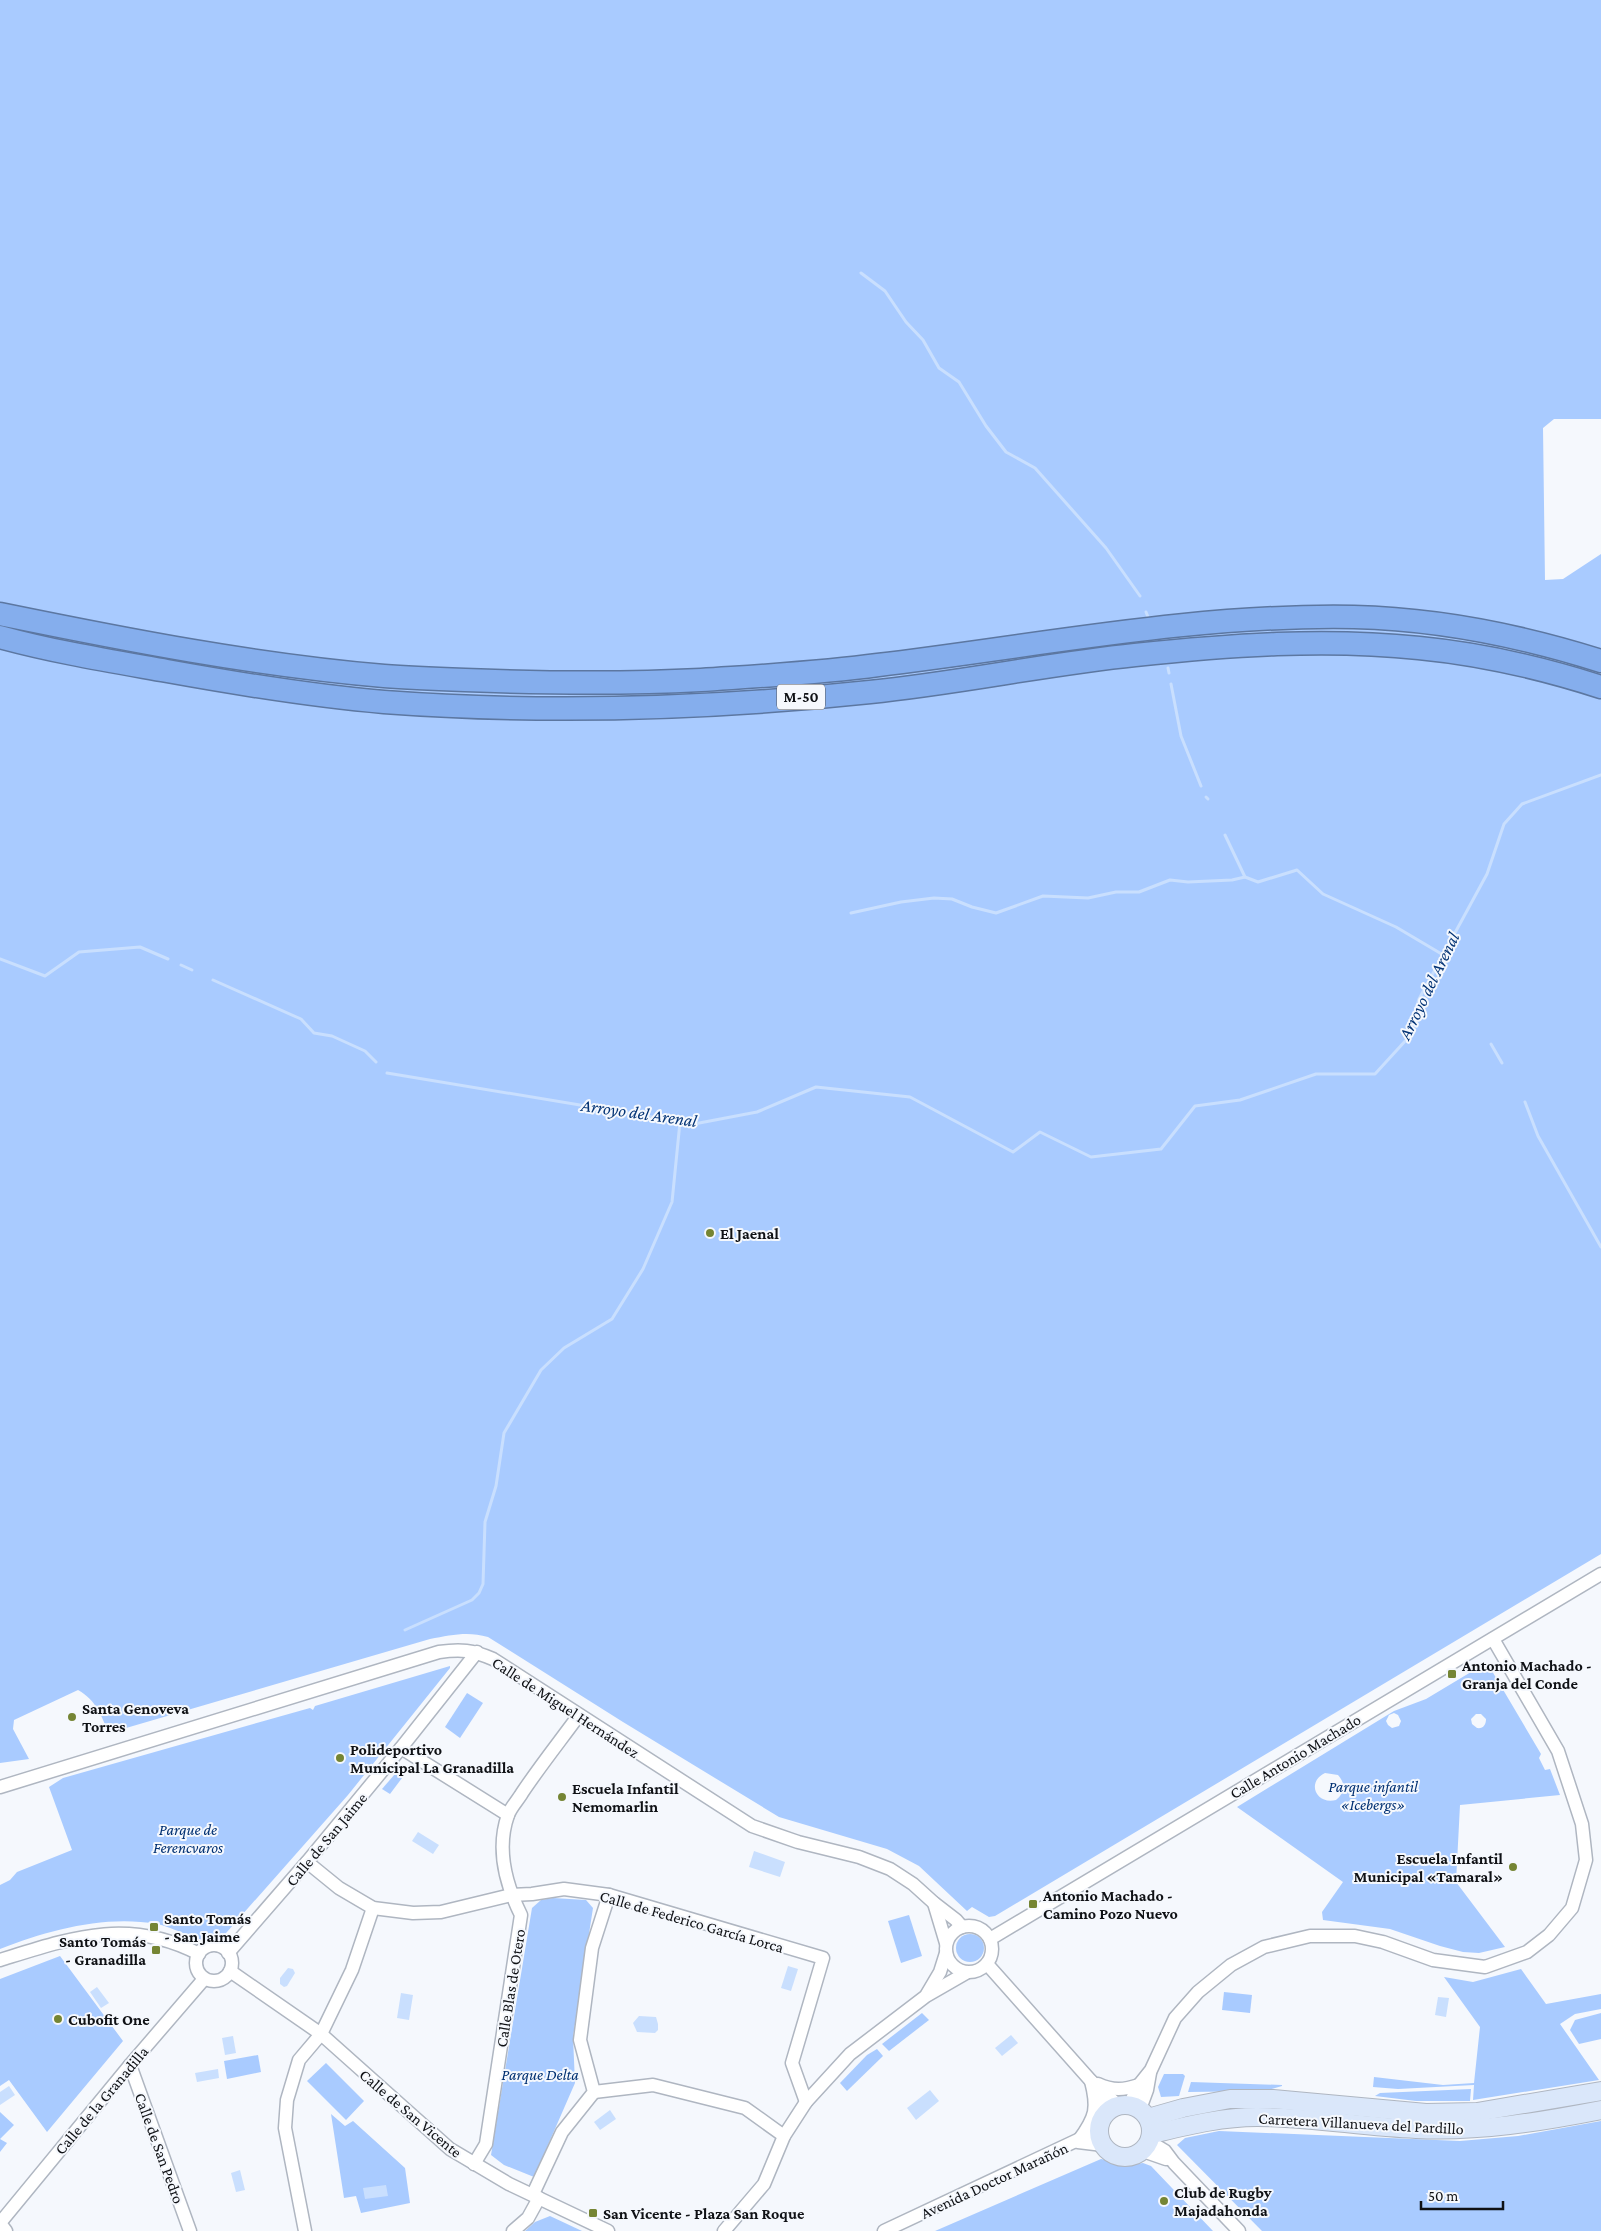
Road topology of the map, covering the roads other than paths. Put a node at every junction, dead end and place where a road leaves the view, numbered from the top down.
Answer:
1 (0, 614) edge
2 (0, 637) edge
3 (1601, 661) edge
4 (1601, 687) edge
5 (1601, 1574) edge
6 (1493, 1639) junction
7 (477, 1652) junction
8 (579, 1715) junction
9 (401, 1748) junction
10 (0, 1787) edge
11 (508, 1815) junction
12 (307, 1862) junction
13 (511, 1895) junction
14 (610, 1895) junction
15 (934, 1903) junction
16 (374, 1908) junction
17 (962, 1927) junction
18 (990, 1939) junction
19 (946, 1948) junction
20 (228, 1952) junction
21 (199, 1954) junction
22 (0, 1960) edge
23 (987, 1964) junction
24 (230, 1971) junction
25 (966, 1972) junction
26 (204, 1979) junction
27 (926, 1996) junction
28 (321, 2034) junction
29 (130, 2065) junction
30 (1091, 2081) junction
31 (1143, 2087) junction
32 (1601, 2091) edge
33 (594, 2092) junction
34 (806, 2102) junction
35 (1601, 2110) edge
36 (1165, 2112) junction
37 (1139, 2125) junction
38 (784, 2136) junction
39 (1101, 2138) junction
40 (1078, 2142) junction
41 (1174, 2163) junction
42 (474, 2164) junction
43 (536, 2196) junction
44 (0, 2223) edge
45 (6, 2231) edge
46 (190, 2231) edge
47 (305, 2231) edge
48 (513, 2231) edge
49 (608, 2231) edge
50 (724, 2231) edge
51 (884, 2231) edge
52 (1239, 2231) edge

1 - 3 highway, M-50
2 - 4 highway, M-50
5 - 6 street, Calle Antonio Machado
6 - 18 street, Calle Antonio Machado
6 - 31 street
7 - 8 street, Calle de Miguel Hernández
7 - 9 street, Calle de San Jaime
7 - 10 street, Calle de Miguel Hernández
8 - 11 street, Calle Blas de Otero
8 - 15 street, Calle de Miguel Hernández
9 - 11 street
9 - 12 street, Calle de San Jaime
11 - 13 street, Calle Blas de Otero
12 - 16 street, Calle de Federico García Lorca
12 - 20 street, Calle de San Jaime
13 - 14 street, Calle de Federico García Lorca
13 - 16 street, Calle de Federico García Lorca
13 - 42 street, Calle Blas de Otero
14 - 33 street
14 - 34 street, Calle de Federico García Lorca
15 - 17 street, Calle de Miguel Hernández
15 - 19 street, Calle de Miguel Hernández
16 - 28 street
17 - 18 street
17 - 19 street
18 - 23 street
19 - 25 street
19 - 27 street
20 - 21 street
20 - 24 street
21 - 22 street
21 - 26 street
23 - 25 street
23 - 30 street
24 - 26 street
24 - 28 street, Calle de San Vicente
25 - 27 street
26 - 29 street, Calle de la Granadilla
27 - 34 street
28 - 42 street, Calle de San Vicente
28 - 47 street
29 - 44 street, Calle de la Granadilla
29 - 46 street, Calle de San Pedro
30 - 31 street
30 - 37 street
30 - 40 street
31 - 36 street
31 - 37 street
32 - 36 street, Carretera Villanueva del Pardillo
33 - 38 street
33 - 43 street
34 - 38 street
35 - 37 street, Carretera Villanueva del Pardillo
36 - 37 street, Carretera Villanueva del Pardillo
37 - 39 street
37 - 39 street
37 - 41 street
37 - 41 street
38 - 50 street
39 - 40 street, Avenida Doctor Marañón
40 - 51 street, Avenida Doctor Marañón
41 - 52 street
42 - 43 street, Calle de San Vicente
43 - 48 street
43 - 49 street, Calle de San Vicente
44 - 45 street

